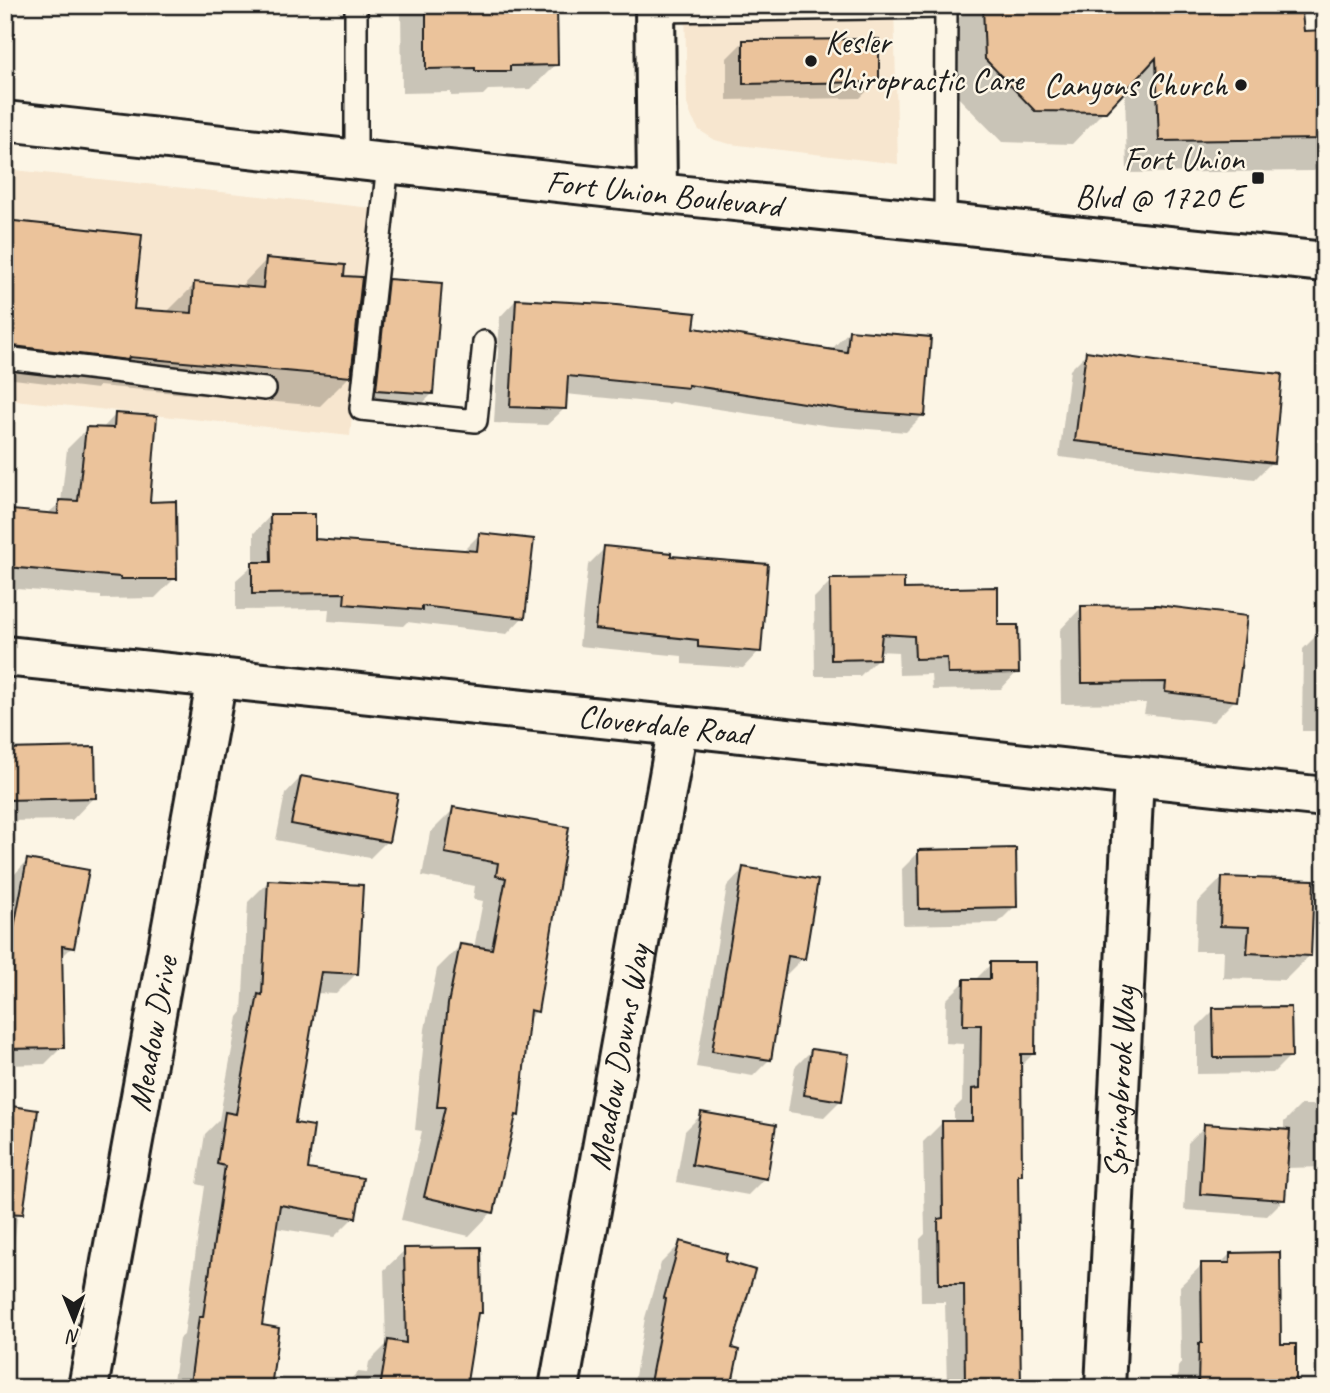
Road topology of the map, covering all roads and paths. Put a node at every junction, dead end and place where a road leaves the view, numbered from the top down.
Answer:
1 (356, 5) edge
2 (946, 6) edge
3 (656, 8) edge
4 (5, 121) edge
5 (372, 162) junction
6 (657, 193) junction
7 (944, 222) junction
8 (1325, 262) edge
9 (484, 342) dead end
10 (5, 358) edge
11 (265, 389) dead end
12 (5, 656) edge
13 (217, 678) junction
14 (678, 726) junction
15 (1134, 776) junction
16 (1325, 797) edge
17 (88, 1388) edge
18 (558, 1388) edge
19 (1105, 1388) edge

1 - 5 lane
2 - 3 lane
2 - 7 lane
3 - 6 street
4 - 5 street, Fort Union Boulevard
5 - 6 street, Fort Union Boulevard
5 - 9 lane
6 - 7 street, Fort Union Boulevard
7 - 8 street, Fort Union Boulevard
10 - 11 lane
12 - 13 street, Cloverdale Road
13 - 14 street, Cloverdale Road
13 - 17 street, Meadow Drive
14 - 15 street, Cloverdale Road
14 - 18 street, Meadow Downs Way
15 - 16 street, Cloverdale Road
15 - 19 street, Springbrook Way

